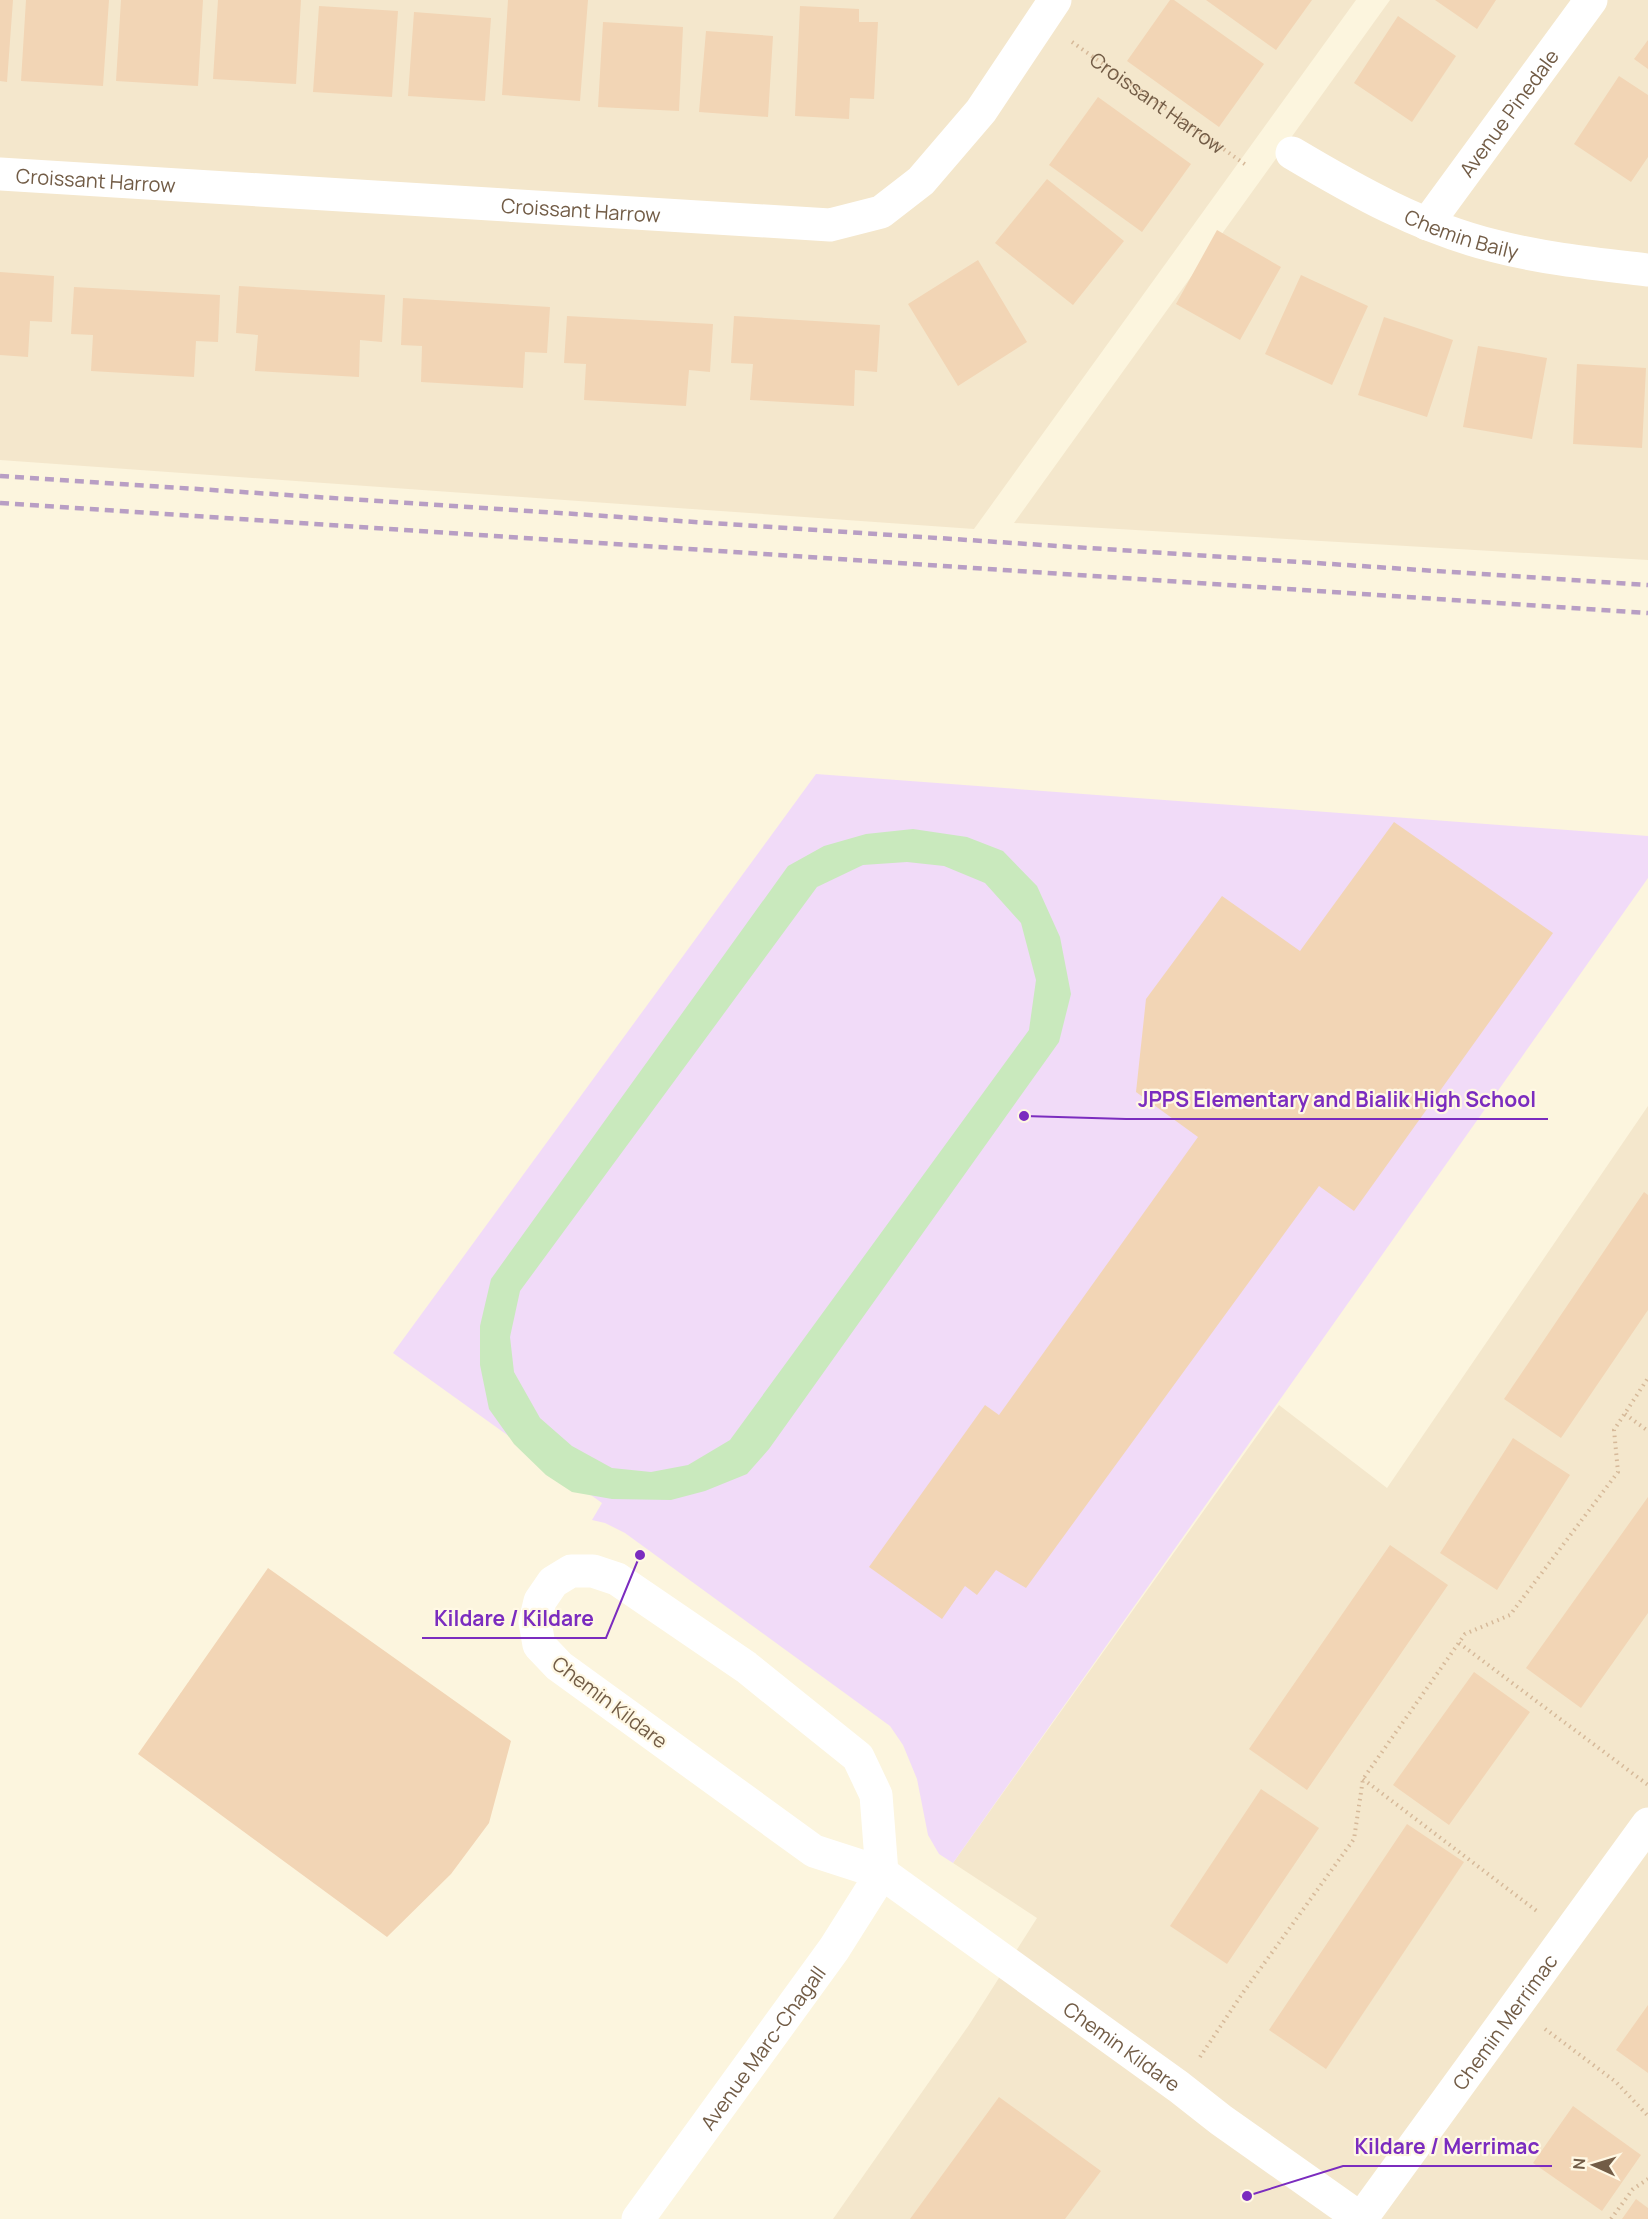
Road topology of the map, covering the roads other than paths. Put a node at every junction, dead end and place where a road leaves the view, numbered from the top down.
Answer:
1 (1591, 0) edge
2 (1047, 3) edge
3 (1292, 153) dead end
4 (0, 174) edge
5 (1427, 224) junction
6 (1648, 270) edge
7 (1648, 1824) edge
8 (882, 1873) junction
9 (638, 2219) edge
10 (1361, 2219) edge

1 - 5 street, Avenue Pinedale
2 - 4 street, Croissant Harrow
3 - 5 street, Chemin Baily
5 - 6 street, Chemin Baily
7 - 10 street, Chemin Merrimac
8 - 8 street, Chemin Kildare
8 - 9 street, Avenue Marc-Chagall
8 - 10 street, Chemin Kildare

